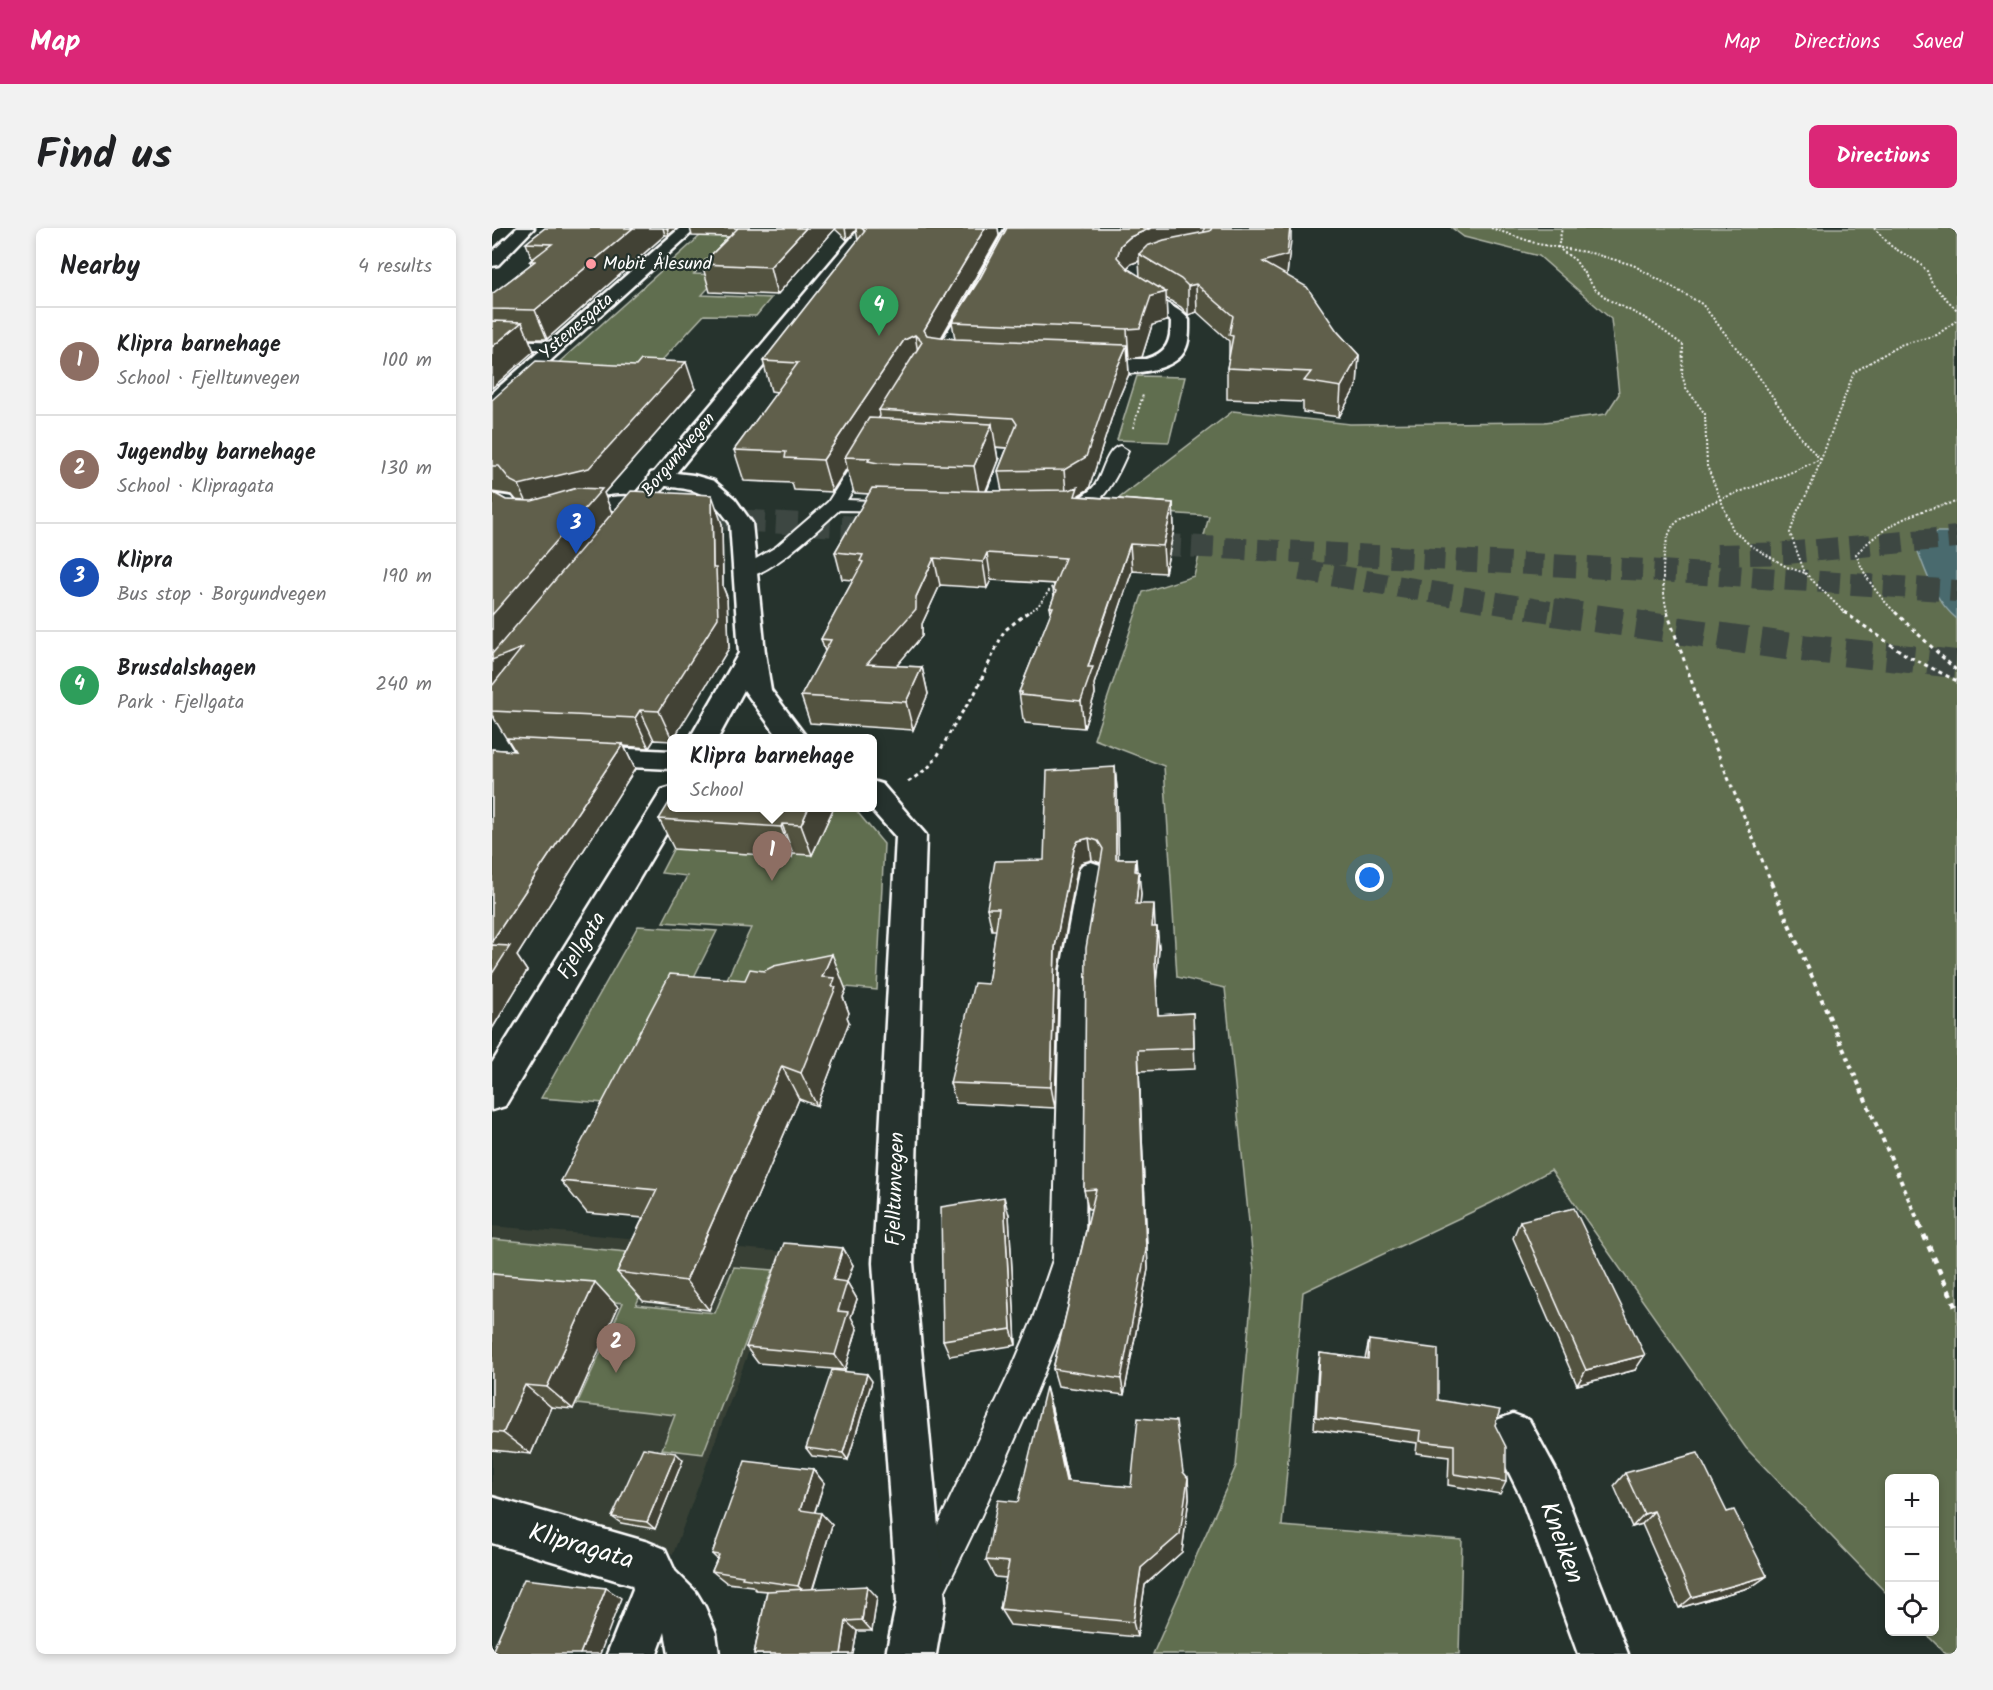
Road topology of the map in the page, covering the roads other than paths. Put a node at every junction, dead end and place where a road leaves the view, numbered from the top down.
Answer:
1 (509, 228) edge
2 (526, 228) edge
3 (689, 228) edge
4 (868, 228) edge
5 (990, 229) edge
6 (1017, 229) edge
7 (492, 240) edge
8 (1204, 253) edge
9 (492, 261) edge
10 (492, 343) edge
11 (557, 346) junction
12 (982, 360) edge
13 (1070, 364) edge
14 (492, 403) edge
15 (877, 444) edge
16 (941, 450) edge
17 (1119, 452) road end
18 (659, 478) junction
19 (492, 501) edge
20 (639, 504) junction
21 (835, 505) junction
22 (918, 508) edge
23 (1010, 509) edge
24 (1043, 510) edge
25 (608, 541) edge
26 (746, 573) junction
27 (752, 653) junction
28 (706, 734) edge
29 (790, 734) edge
30 (564, 755) edge
31 (667, 760) edge
32 (877, 796) edge
33 (667, 805) edge
34 (1091, 871) dead end
35 (492, 1095) edge
36 (1513, 1436) dead end
37 (492, 1520) edge
38 (658, 1588) junction
39 (921, 1601) junction
40 (632, 1654) edge
41 (693, 1654) edge
42 (911, 1654) edge
43 (1603, 1654) edge

1 - 7 main road
2 - 9 main road
3 - 11 main road, Ystenesgata
4 - 18 main road, Borgundvegen
5 - 6 main road
6 - 12 main road
8 - 13 main road
10 - 11 lane
11 - 14 main road, Ystenesgata
15 - 21 lane
16 - 23 lane
17 - 24 lane
18 - 20 main road, Borgundvegen
18 - 26 main road
19 - 20 main road
20 - 25 main road, Borgundvegen
21 - 22 lane
21 - 26 lane
26 - 27 main road
27 - 28 main road
27 - 29 main road
30 - 31 main road
32 - 39 main road, Fjelltunvegen
33 - 35 main road, Fjellgata
34 - 39 lane, Fjelltunvegen
36 - 43 main road, Kneiken
37 - 38 main road, Klipragata
38 - 40 main road, Klipragata
38 - 41 main road, Klipragata
39 - 42 main road, Fjelltunvegen

